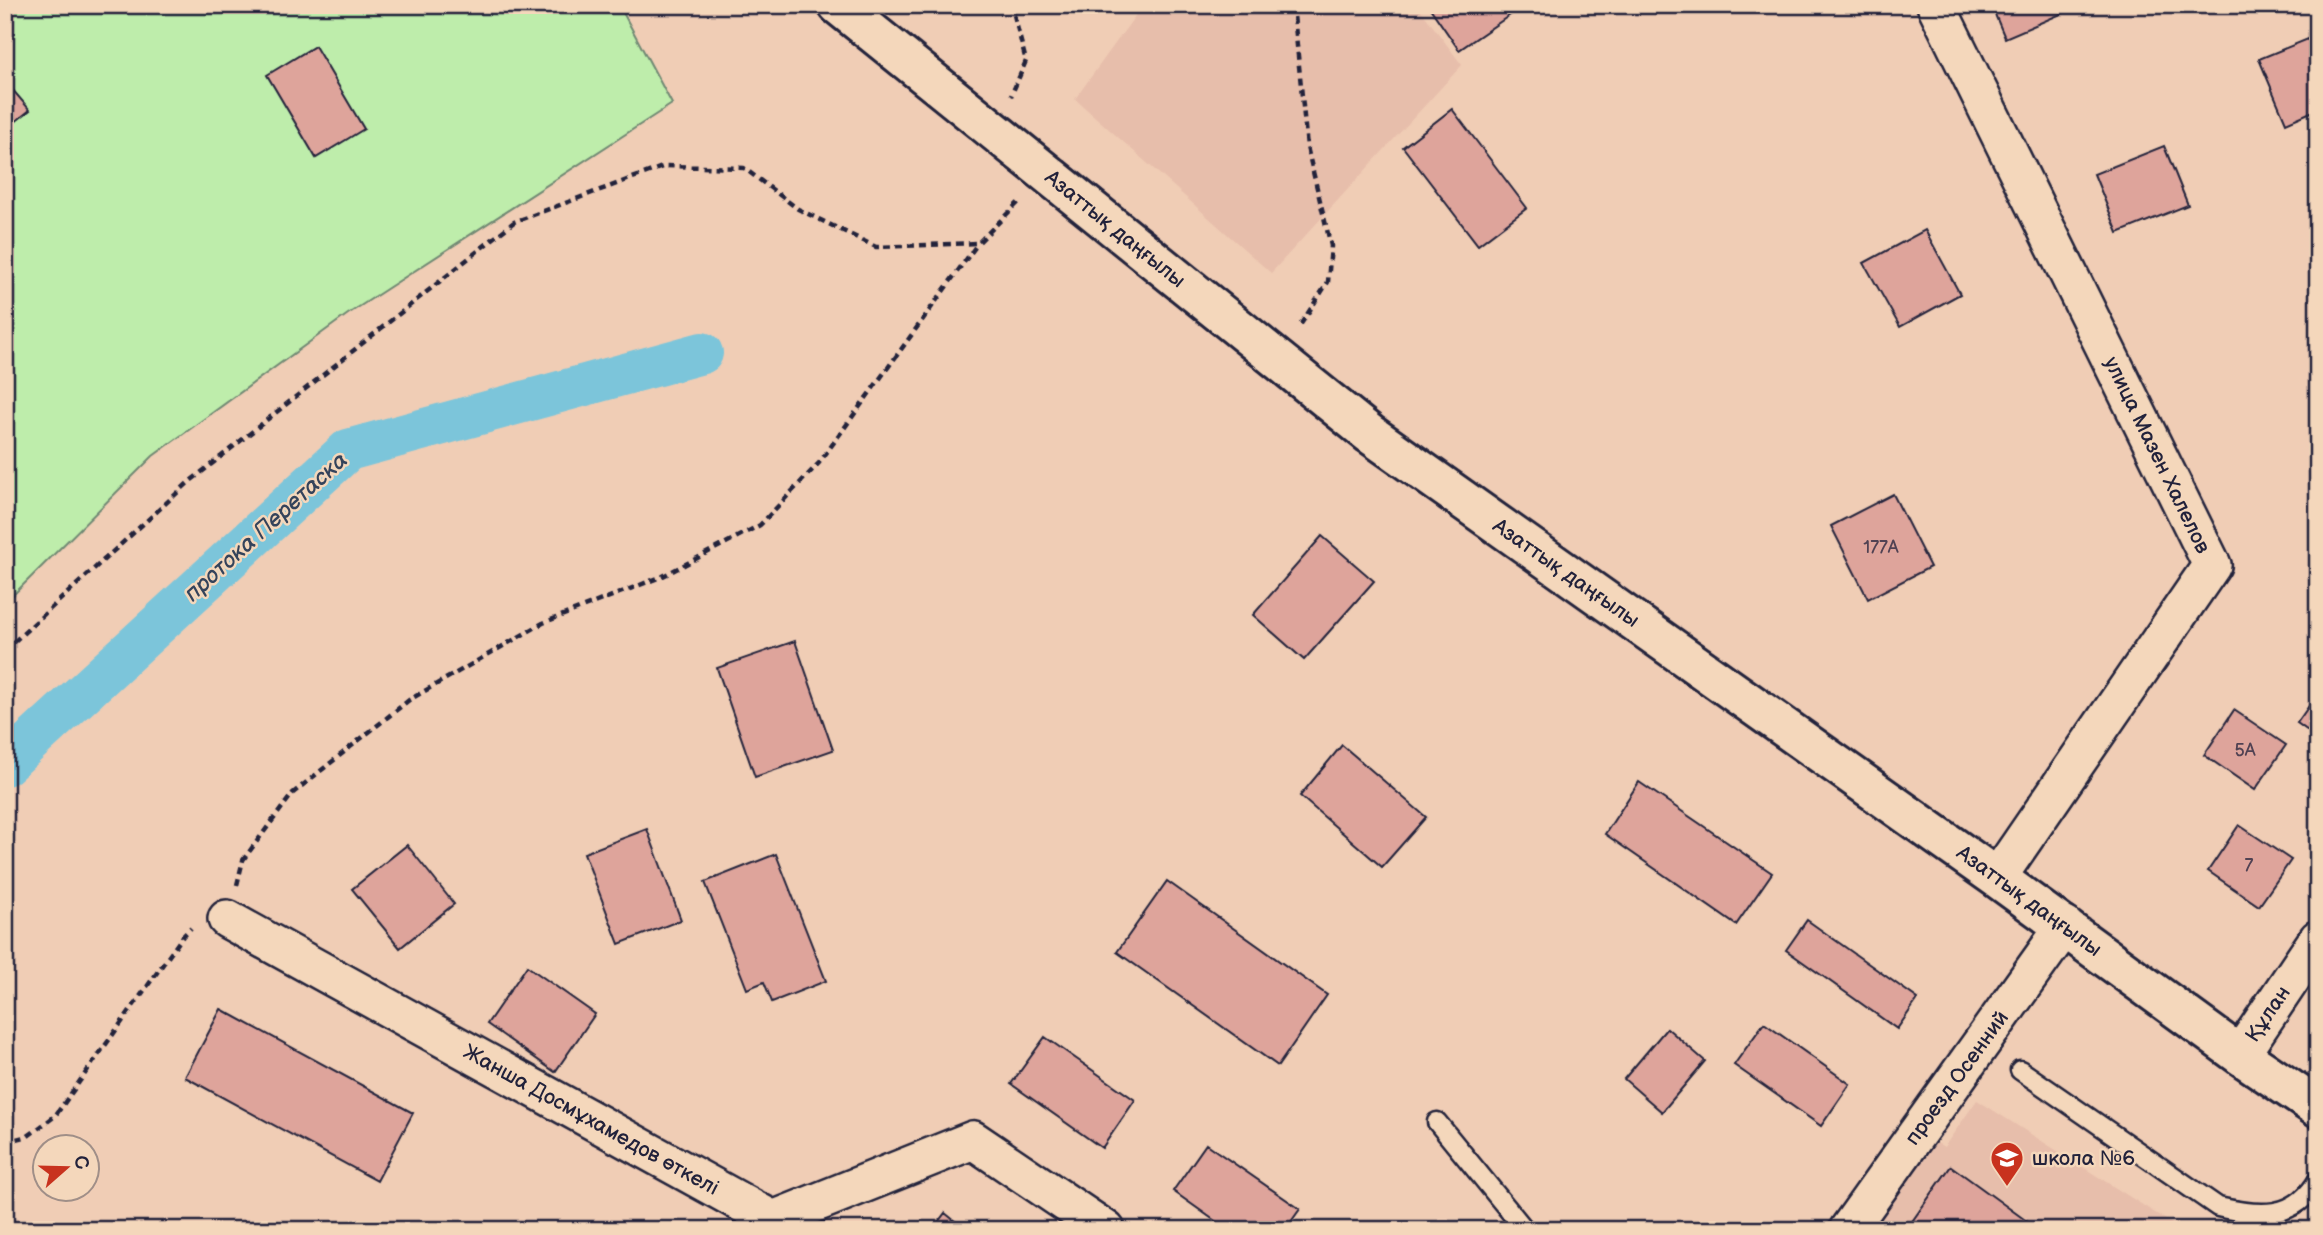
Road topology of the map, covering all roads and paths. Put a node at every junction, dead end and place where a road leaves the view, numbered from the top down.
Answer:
1 (838, 5) edge
2 (1007, 5) edge
3 (1293, 5) edge
4 (1936, 5) edge
5 (996, 133) junction
6 (1048, 174) junction
7 (978, 243) junction
8 (1278, 360) junction
9 (5, 650) edge
10 (1997, 878) junction
11 (227, 919) junction
12 (2065, 926) junction
13 (2318, 939) edge
14 (2241, 1055) junction
15 (2020, 1070) dead end
16 (2318, 1108) edge
17 (1437, 1122) dead end
18 (5, 1142) edge
19 (2318, 1180) edge
20 (1106, 1230) edge
21 (1525, 1230) edge
22 (1848, 1230) edge

1 - 5 main road, Азаттық даңғылы
2 - 5 path
3 - 8 path
4 - 10 street, улица Мазен Халелов
5 - 6 main road, Азаттық даңғылы
6 - 7 path
6 - 8 main road, Азаттық даңғылы
7 - 9 path
7 - 11 path
8 - 10 main road, Азаттық даңғылы
10 - 12 main road, Азаттық даңғылы
11 - 18 path
11 - 20 street, Жанша Досмұхамедов өткелі
12 - 14 main road, Азаттық даңғылы
12 - 22 street, проезд Осенний
13 - 14 street, Құлан
14 - 16 main road, Азаттық даңғылы
15 - 19 lane
17 - 21 lane

